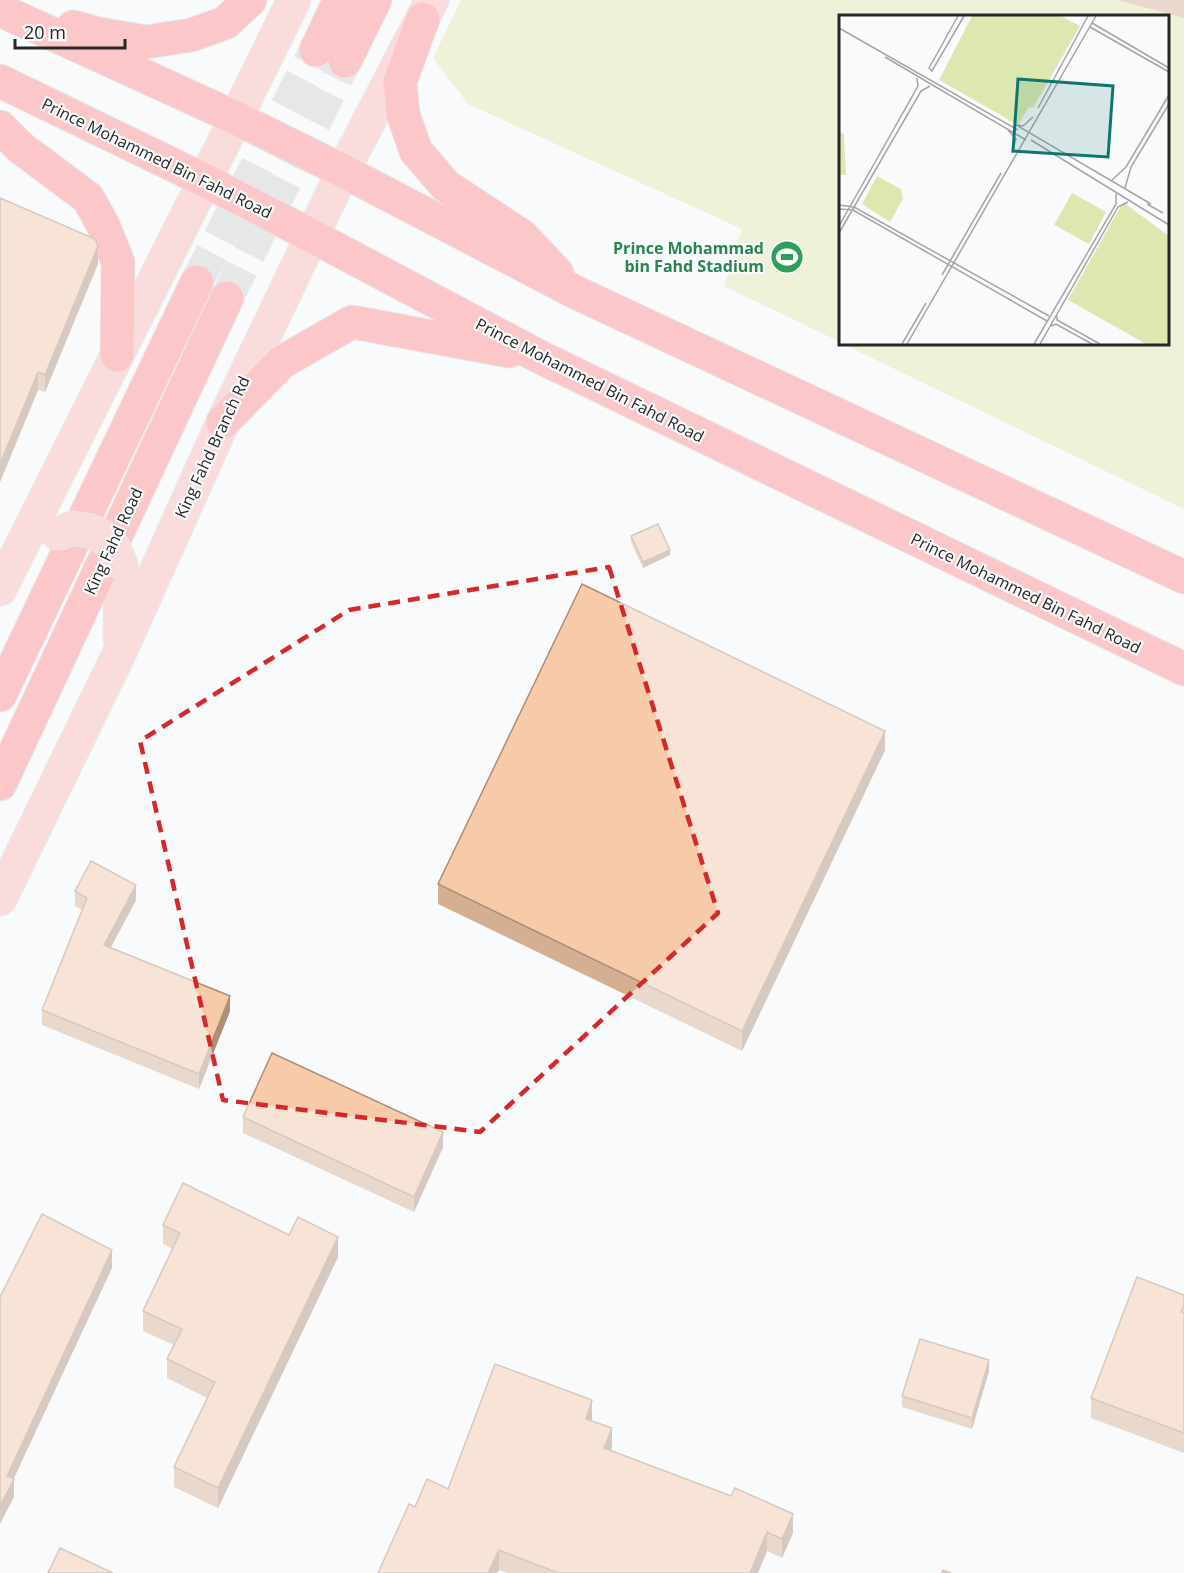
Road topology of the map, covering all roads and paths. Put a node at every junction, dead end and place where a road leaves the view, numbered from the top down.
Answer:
1 (250, 0) edge
2 (294, 0) edge
3 (340, 0) edge
4 (375, 0) edge
5 (0, 4) edge
6 (0, 10) edge
7 (428, 10) edge
8 (0, 81) edge
9 (236, 118) junction
10 (0, 127) edge
11 (343, 171) junction
12 (204, 180) junction
13 (312, 236) junction
14 (197, 282) tunnel mouth
15 (575, 292) junction
16 (227, 298) tunnel mouth
17 (117, 355) junction
18 (540, 357) junction
19 (223, 422) junction
20 (1184, 577) edge
21 (1, 588) edge
22 (120, 652) junction
23 (1184, 669) edge
24 (0, 695) edge
25 (0, 784) edge
26 (0, 899) edge

1 - 5 highway
2 - 9 main road
3 - 4 highway
6 - 9 highway
7 - 11 main road, King Fahd Branch Rd
7 - 15 highway
8 - 12 highway, Prince Mohammed Bin Fahd Road
9 - 11 highway
9 - 12 main road
10 - 17 highway
11 - 13 main road, King Fahd Branch Rd
11 - 15 highway
12 - 13 highway, Prince Mohammed Bin Fahd Road
12 - 17 main road
13 - 18 highway, Prince Mohammed Bin Fahd Road
13 - 19 main road, King Fahd Branch Rd
14 - 24 highway
15 - 20 highway
16 - 25 highway, King Fahd Road
17 - 21 main road
18 - 19 highway
18 - 23 highway, Prince Mohammed Bin Fahd Road
19 - 22 main road, King Fahd Branch Rd
21 - 22 main road, bridge
22 - 26 main road, King Fahd Branch Rd

